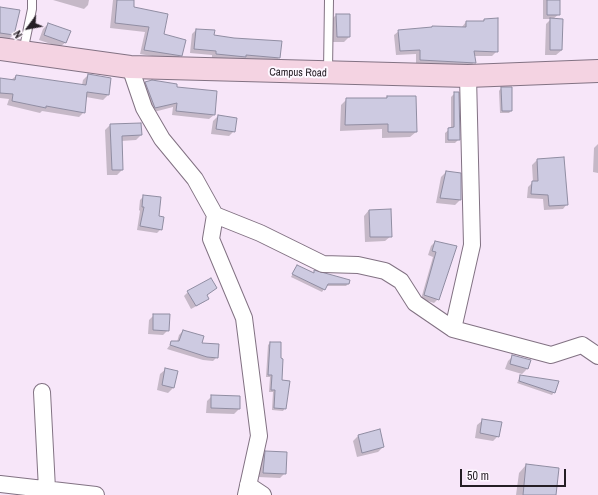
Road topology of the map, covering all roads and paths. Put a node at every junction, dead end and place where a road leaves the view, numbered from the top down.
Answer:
1 (32, 0) edge
2 (329, 0) edge
3 (0, 49) edge
4 (23, 52) junction
5 (130, 67) junction
6 (598, 71) edge
7 (328, 73) junction
8 (468, 76) junction
9 (215, 215) junction
10 (453, 329) junction
11 (598, 356) edge
12 (42, 392) dead end
13 (0, 484) edge
14 (48, 489) junction
15 (247, 490) edge
16 (96, 495) edge
17 (263, 495) edge

1 - 4 lane
2 - 7 lane
3 - 4 street, Campus Road
4 - 5 street, Campus Road
5 - 7 street, Campus Road
5 - 9 street
6 - 8 street, Campus Road
7 - 8 street, Campus Road
8 - 10 street
9 - 10 street
9 - 15 street
10 - 11 street
12 - 14 street
13 - 14 street
14 - 16 street
15 - 17 street

